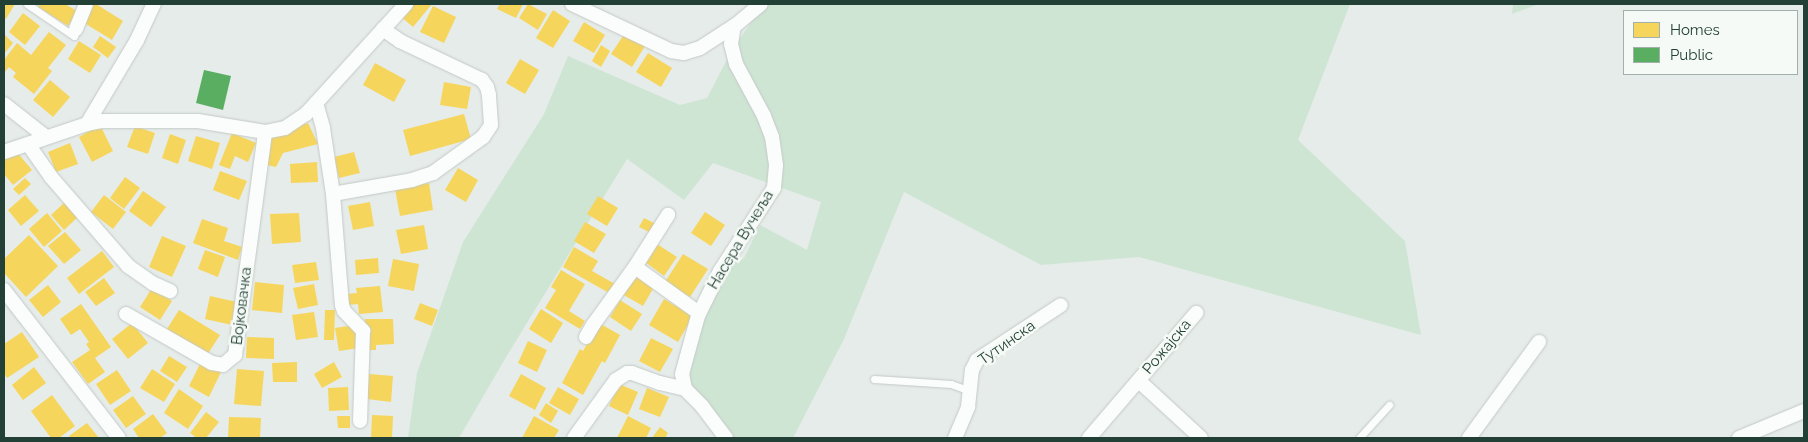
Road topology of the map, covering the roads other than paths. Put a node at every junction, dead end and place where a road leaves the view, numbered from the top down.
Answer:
1 (27, 4) edge
2 (86, 4) edge
3 (154, 4) edge
4 (406, 4) edge
5 (572, 4) edge
6 (761, 4) edge
7 (734, 26) junction
8 (76, 29) joint
9 (383, 29) junction
10 (316, 103) junction
11 (4, 104) edge
12 (87, 124) junction
13 (265, 132) junction
14 (46, 137) junction
15 (28, 144) junction
16 (4, 152) edge
17 (332, 194) junction
18 (668, 215) dead end
19 (636, 267) junction
20 (4, 290) edge
21 (170, 291) dead end
22 (1061, 305) dead end
23 (699, 313) junction
24 (126, 314) dead end
25 (1196, 314) dead end
26 (586, 337) dead end
27 (1539, 342) dead end
28 (874, 379) dead end
29 (1139, 381) junction
30 (684, 389) junction
31 (970, 391) junction
32 (1389, 405) dead end
33 (1804, 411) edge
34 (360, 421) dead end
35 (119, 438) edge
36 (574, 438) edge
37 (726, 438) edge
38 (955, 438) edge
39 (1088, 438) edge
40 (1201, 438) edge
41 (1360, 438) edge
42 (1469, 438) edge
43 (1738, 438) edge

1 - 8 lane
2 - 8 street
3 - 12 street
4 - 9 street
5 - 7 street
6 - 7 street
7 - 23 street, Насера Вучеља
9 - 10 street
9 - 17 street
10 - 13 street
10 - 17 street
11 - 14 street
12 - 13 street
12 - 14 street
13 - 24 street, Војковачка
14 - 15 street
15 - 16 street
15 - 21 street
17 - 34 street
18 - 19 street
19 - 23 street
19 - 26 street
20 - 35 street
22 - 31 street, Тутинска
23 - 30 street, Насера Вучеља
25 - 29 street, Рожајска
27 - 42 street
28 - 31 lane
29 - 39 street, Рожајска
29 - 40 street, Рожајска
30 - 36 street
30 - 37 street
31 - 38 street, Тутинска
32 - 41 lane
33 - 43 street

